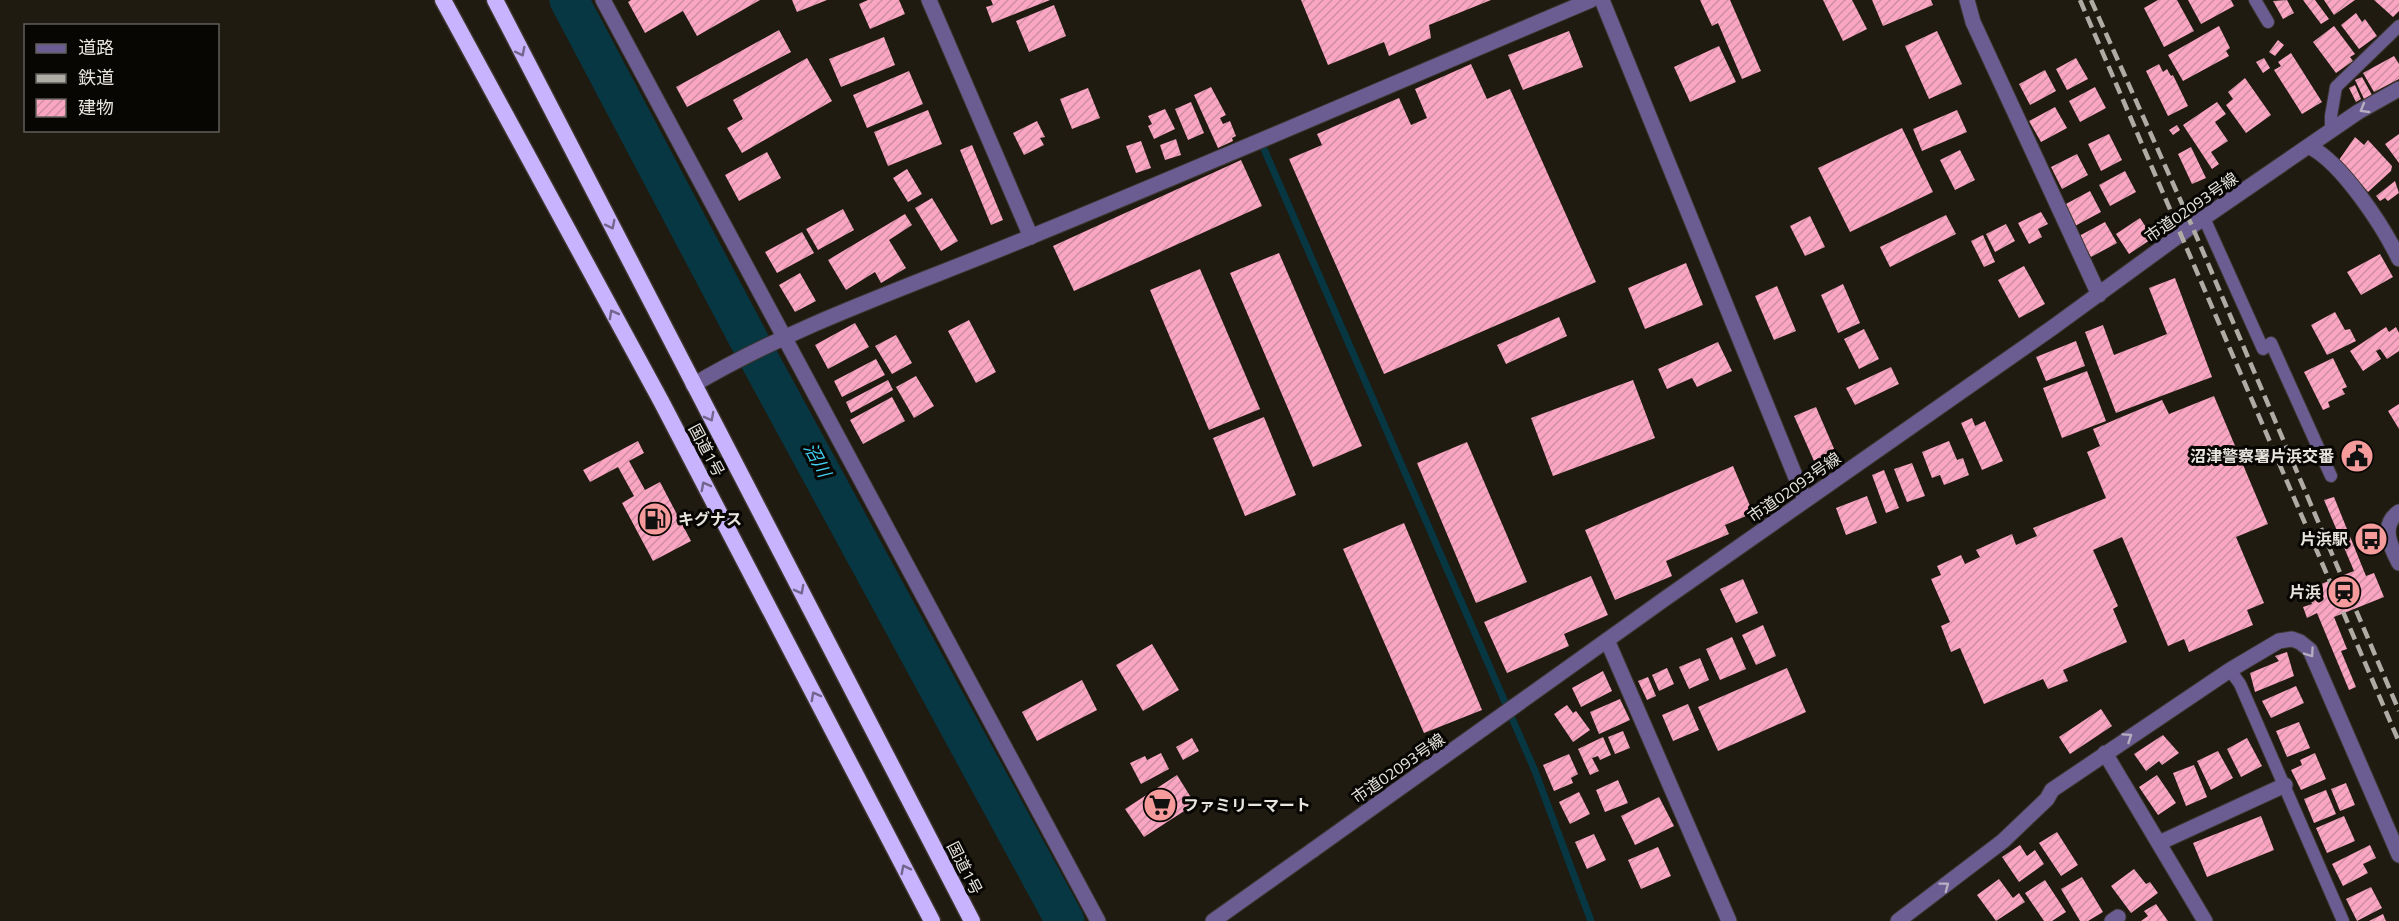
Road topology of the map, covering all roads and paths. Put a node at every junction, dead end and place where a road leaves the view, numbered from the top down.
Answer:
1 (443, 0) edge
2 (495, 0) edge
3 (603, 0) edge
4 (929, 0) edge
5 (1591, 0) edge
6 (1602, 0) edge
7 (1967, 0) edge
8 (2255, 0) edge
9 (2268, 22) dead end
10 (2399, 26) edge
11 (2399, 89) edge
12 (2331, 130) junction
13 (2310, 147) junction
14 (2204, 218) junction
15 (1031, 237) junction
16 (2399, 259) edge
17 (2099, 295) junction
18 (781, 340) junction
19 (693, 385) junction
20 (2331, 476) dead end
21 (1805, 500) junction
22 (2399, 512) edge
23 (2399, 563) edge
24 (1607, 640) junction
25 (2230, 670) junction
26 (2105, 753) junction
27 (2285, 785) junction
28 (2159, 843) junction
29 (2399, 855) edge
30 (1900, 920) edge
31 (932, 921) edge
32 (972, 921) edge
33 (1098, 921) edge
34 (1213, 921) edge
35 (1729, 921) edge
36 (2205, 921) edge
37 (2343, 921) edge

31 -> 1 highway, 国道1号
2 -> 19 highway, 国道1号
3 - 18 street
4 - 15 street
5 - 15 street
6 - 21 street
7 - 17 street
8 - 9 lane
10 - 12 lane
11 -> 12 street, 市道02093号線
12 - 13 street, 市道02093号線
13 - 14 street, 市道02093号線
13 - 16 street
14 - 17 street, 市道02093号線
14 - 20 lane
15 - 18 street
17 - 21 street, 市道02093号線
18 - 19 street
18 - 33 street
19 -> 32 highway, 国道1号
21 - 24 street, 市道02093号線
22 - 23 street
24 - 34 street, 市道02093号線
24 - 35 street
26 -> 25 street
25 - 27 lane
25 -> 29 street
26 - 28 street
30 -> 26 street
27 - 28 street
27 - 37 lane
28 - 36 street

